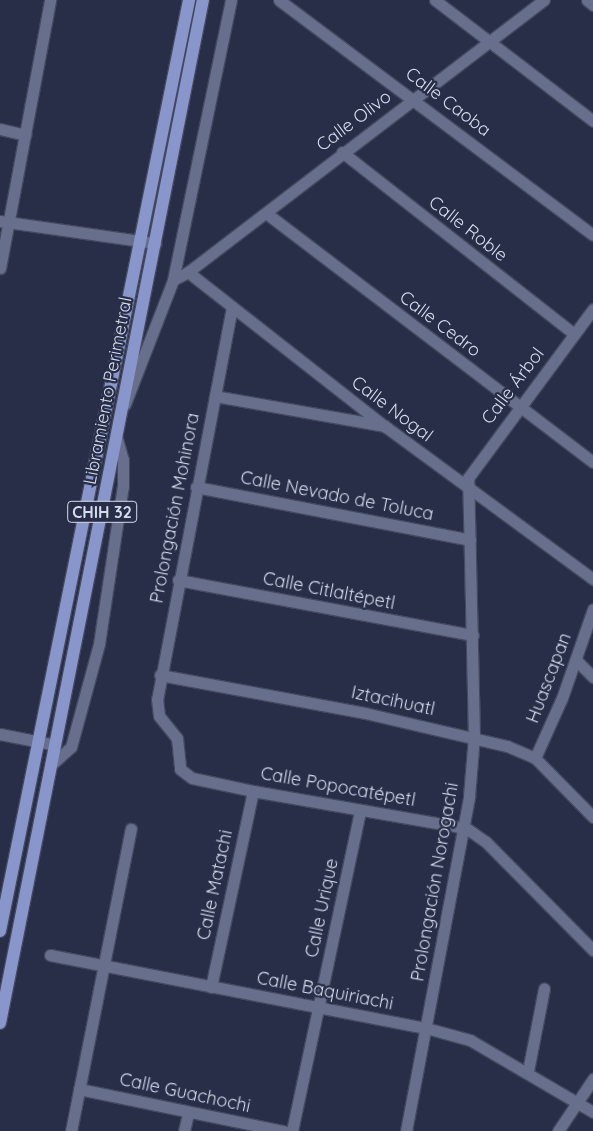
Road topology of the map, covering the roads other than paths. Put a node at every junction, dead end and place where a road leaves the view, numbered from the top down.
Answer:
1 (50, 0) edge
2 (189, 0) edge
3 (203, 0) edge
4 (231, 0) edge
5 (279, 0) edge
6 (434, 0) edge
7 (544, 0) edge
8 (587, 0) edge
9 (593, 5) edge
10 (490, 41) junction
11 (414, 98) junction
12 (593, 121) edge
13 (0, 129) edge
14 (24, 135) junction
15 (342, 152) junction
16 (266, 213) junction
17 (4, 222) edge
18 (593, 235) edge
19 (139, 241) junction
20 (155, 243) junction
21 (0, 268) edge
22 (188, 272) junction
23 (173, 280) junction
24 (232, 307) junction
25 (593, 309) edge
26 (574, 334) junction
27 (215, 396) junction
28 (121, 405) junction
29 (519, 406) junction
30 (386, 427) junction
31 (116, 436) junction
32 (593, 462) edge
33 (196, 487) junction
34 (467, 487) junction
35 (470, 540) junction
36 (593, 579) edge
37 (178, 580) junction
38 (593, 609) edge
39 (473, 635) junction
40 (576, 660) junction
41 (160, 675) junction
42 (593, 677) edge
43 (159, 716) joint
44 (0, 734) edge
45 (474, 736) junction
46 (38, 741) junction
47 (55, 745) junction
48 (535, 758) junction
49 (52, 764) junction
50 (253, 790) junction
51 (360, 810) junction
52 (593, 817) edge
53 (466, 828) junction
54 (131, 829) dead end
55 (0, 931) edge
56 (593, 950) edge
57 (50, 955) dead end
58 (103, 965) junction
59 (212, 987) junction
60 (544, 989) dead end
61 (319, 1008) junction
62 (0, 1024) edge
63 (426, 1028) junction
64 (528, 1071) junction
65 (593, 1079) edge
66 (79, 1089) junction
67 (578, 1102) junction
68 (593, 1112) edge
69 (188, 1113) junction
70 (71, 1131) edge
71 (184, 1131) edge
72 (284, 1131) edge
73 (292, 1131) edge
74 (406, 1131) edge
75 (558, 1131) edge

1 - 14 street
2 - 19 main road, Libramiento Perimetral / CHIH 32
3 - 20 main road, Libramiento Perimetral / CHIH 32
4 - 23 street
5 - 11 street, Calle Caoba
6 - 10 street
7 - 10 street, Calle Olivo
8 - 9 street
10 - 11 street, Calle Olivo
10 - 12 street
11 - 15 street, Calle Olivo
11 - 18 street, Calle Caoba
13 - 14 street
14 - 17 street
15 - 16 street, Calle Olivo
15 - 26 street, Calle Roble
16 - 22 street, Calle Olivo
16 - 29 street, Calle Cedro
17 - 19 street
17 - 21 street
19 - 20 street
19 - 46 main road, Libramiento Perimetral / CHIH 32
20 - 28 main road, Libramiento Perimetral / CHIH 32
22 - 23 street
22 - 24 street, Calle Nogal
23 - 28 street
24 - 27 street, Prolongación Mohinora
24 - 30 street, Calle Nogal
25 - 26 street, Calle Árbol
26 - 29 street, Calle Árbol
27 - 30 street
27 - 33 street, Prolongación Mohinora
28 - 31 main road, Libramiento Perimetral / CHIH 32
29 - 32 street, Calle Cedro
29 - 34 street, Calle Árbol
30 - 34 street, Calle Nogal
31 - 47 main road, Libramiento Perimetral / CHIH 32
31 - 49 street
33 - 35 street, Calle Nevado de Toluca
33 - 37 street, Prolongación Mohinora
34 - 35 street, Prolongación Norogachi
34 - 36 street, Calle Nogal
35 - 39 street, Prolongación Norogachi
37 - 39 street, Calle Citlaltépetl
37 - 41 street, Prolongación Mohinora
38 - 40 street, Huascapan
39 - 45 street, Prolongación Norogachi
40 - 42 street
40 - 48 street, Huascapan
41 - 43 street, Prolongación Mohinora
41 - 45 street, Iztacihuatl
43 - 50 street, Calle Popocatépetl
44 - 46 street
45 - 48 street, Iztacihuatl
45 - 53 street, Prolongación Norogachi
46 - 47 street
46 - 55 main road, Libramiento Perimetral / CHIH 32
47 - 49 main road, Libramiento Perimetral / CHIH 32
48 - 52 street, Iztacihuatl
49 - 62 main road, Libramiento Perimetral / CHIH 32
50 - 51 street, Calle Popocatépetl
50 - 59 street, Calle Matachi
51 - 53 street, Calle Popocatépetl
51 - 61 street, Calle Urique
53 - 56 street, Calle Popocatépetl
53 - 63 street, Prolongación Norogachi
54 - 58 street
57 - 58 street, Calle Baquiriachi
58 - 59 street, Calle Baquiriachi
58 - 66 street
59 - 61 street, Calle Baquiriachi
60 - 64 street
61 - 63 street, Calle Baquiriachi
61 - 73 street, Calle Urique
63 - 64 street, Calle Baquiriachi
63 - 74 street, Prolongación Norogachi
64 - 67 street, Calle Baquiriachi
65 - 67 street
66 - 69 street, Calle Guachochi
66 - 70 street
67 - 68 street, Calle Baquiriachi
67 - 75 street
69 - 71 street
69 - 72 street, Calle Guachochi

